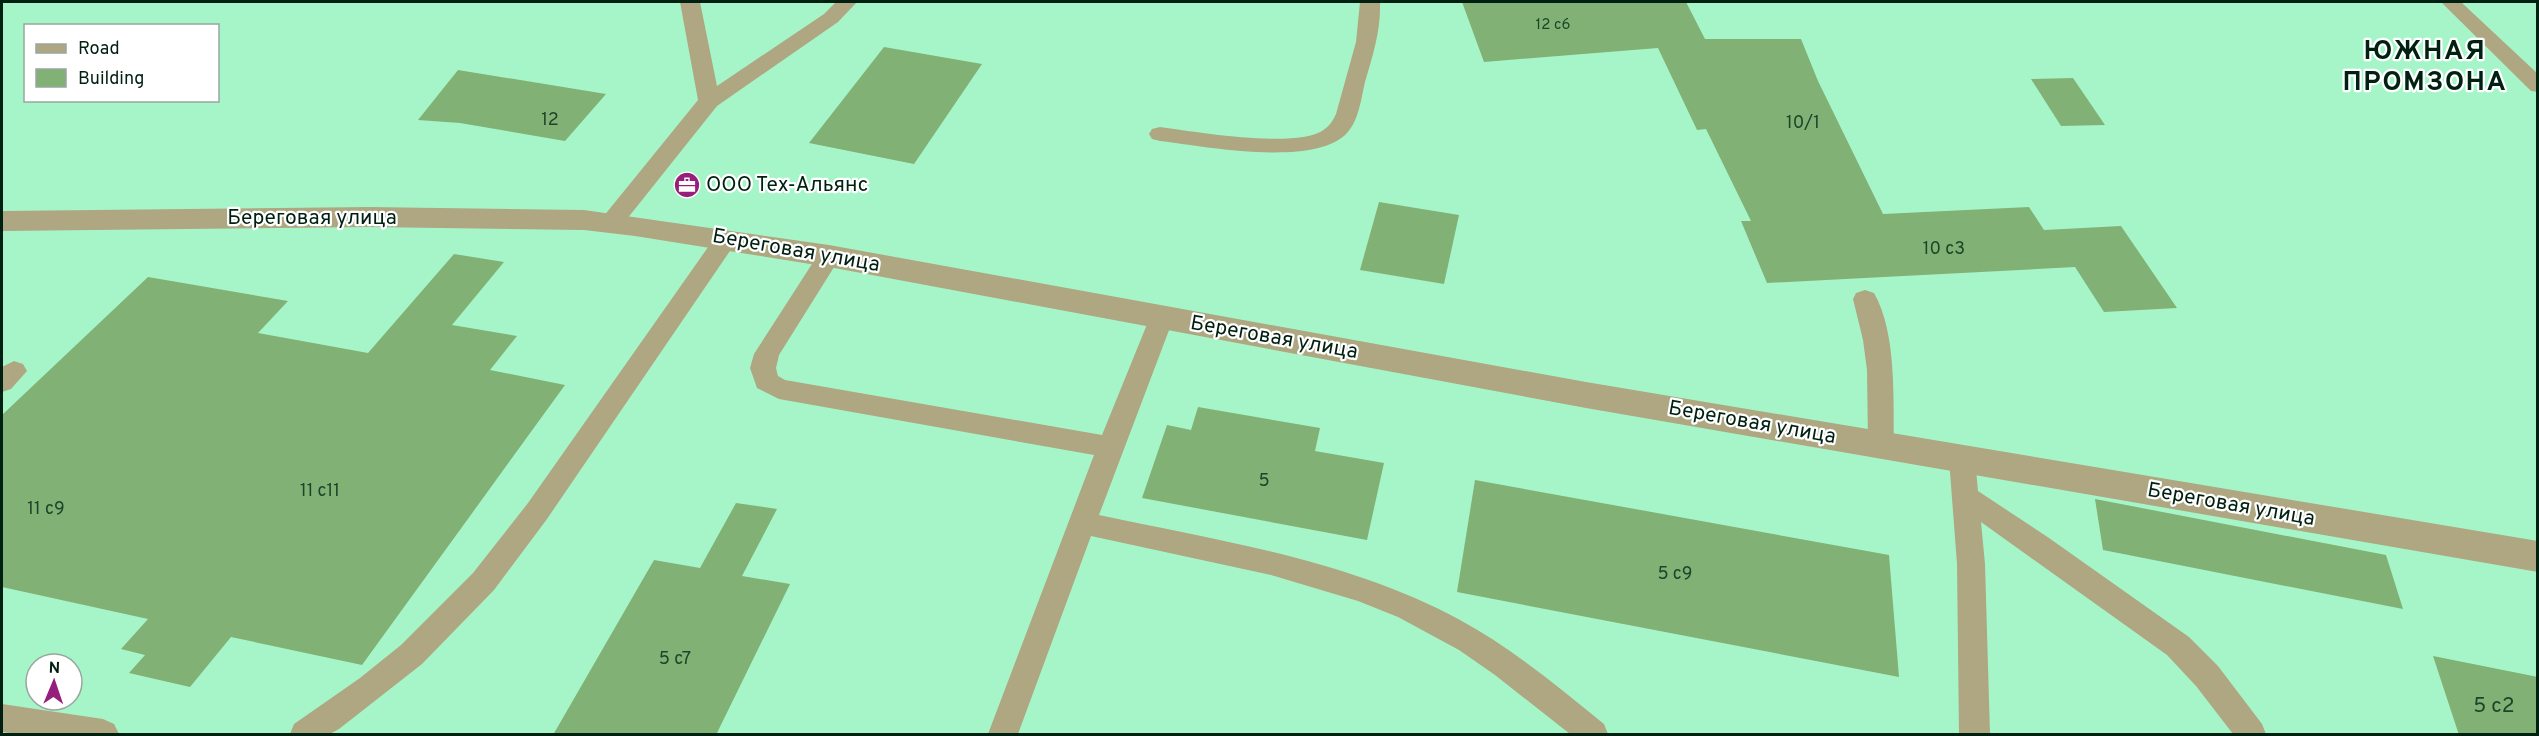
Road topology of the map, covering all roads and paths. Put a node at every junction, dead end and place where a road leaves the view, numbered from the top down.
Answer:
1 (690, 2) edge
2 (847, 2) edge
3 (1371, 2) edge
4 (2450, 2) edge
5 (2538, 87) edge
6 (709, 101) junction
7 (1161, 134) dead end
8 (2, 221) edge
9 (612, 223) junction
10 (726, 239) junction
11 (829, 256) junction
12 (1865, 299) dead end
13 (1162, 317) junction
14 (1881, 445) junction
15 (1110, 447) junction
16 (1962, 459) junction
17 (1966, 497) junction
18 (1083, 523) junction
19 (2538, 557) edge
20 (2, 718) edge
21 (103, 735) edge
22 (305, 735) edge
23 (1003, 735) edge
24 (1593, 735) edge
25 (1974, 735) edge
26 (2251, 735) edge

1 - 6 lane
2 - 6 lane
3 - 7 lane
4 - 5 lane
6 - 9 lane
8 - 9 street, Береговая улица
9 - 10 street, Береговая улица
10 - 11 street, Береговая улица
10 - 22 lane
11 - 13 street, Береговая улица
11 - 15 lane
12 - 14 lane
13 - 14 street, Береговая улица
13 - 15 lane
14 - 16 street, Береговая улица
15 - 18 lane
16 - 17 lane
16 - 19 street, Береговая улица
17 - 25 lane
17 - 26 lane
18 - 23 lane
18 - 24 lane
20 - 21 lane

